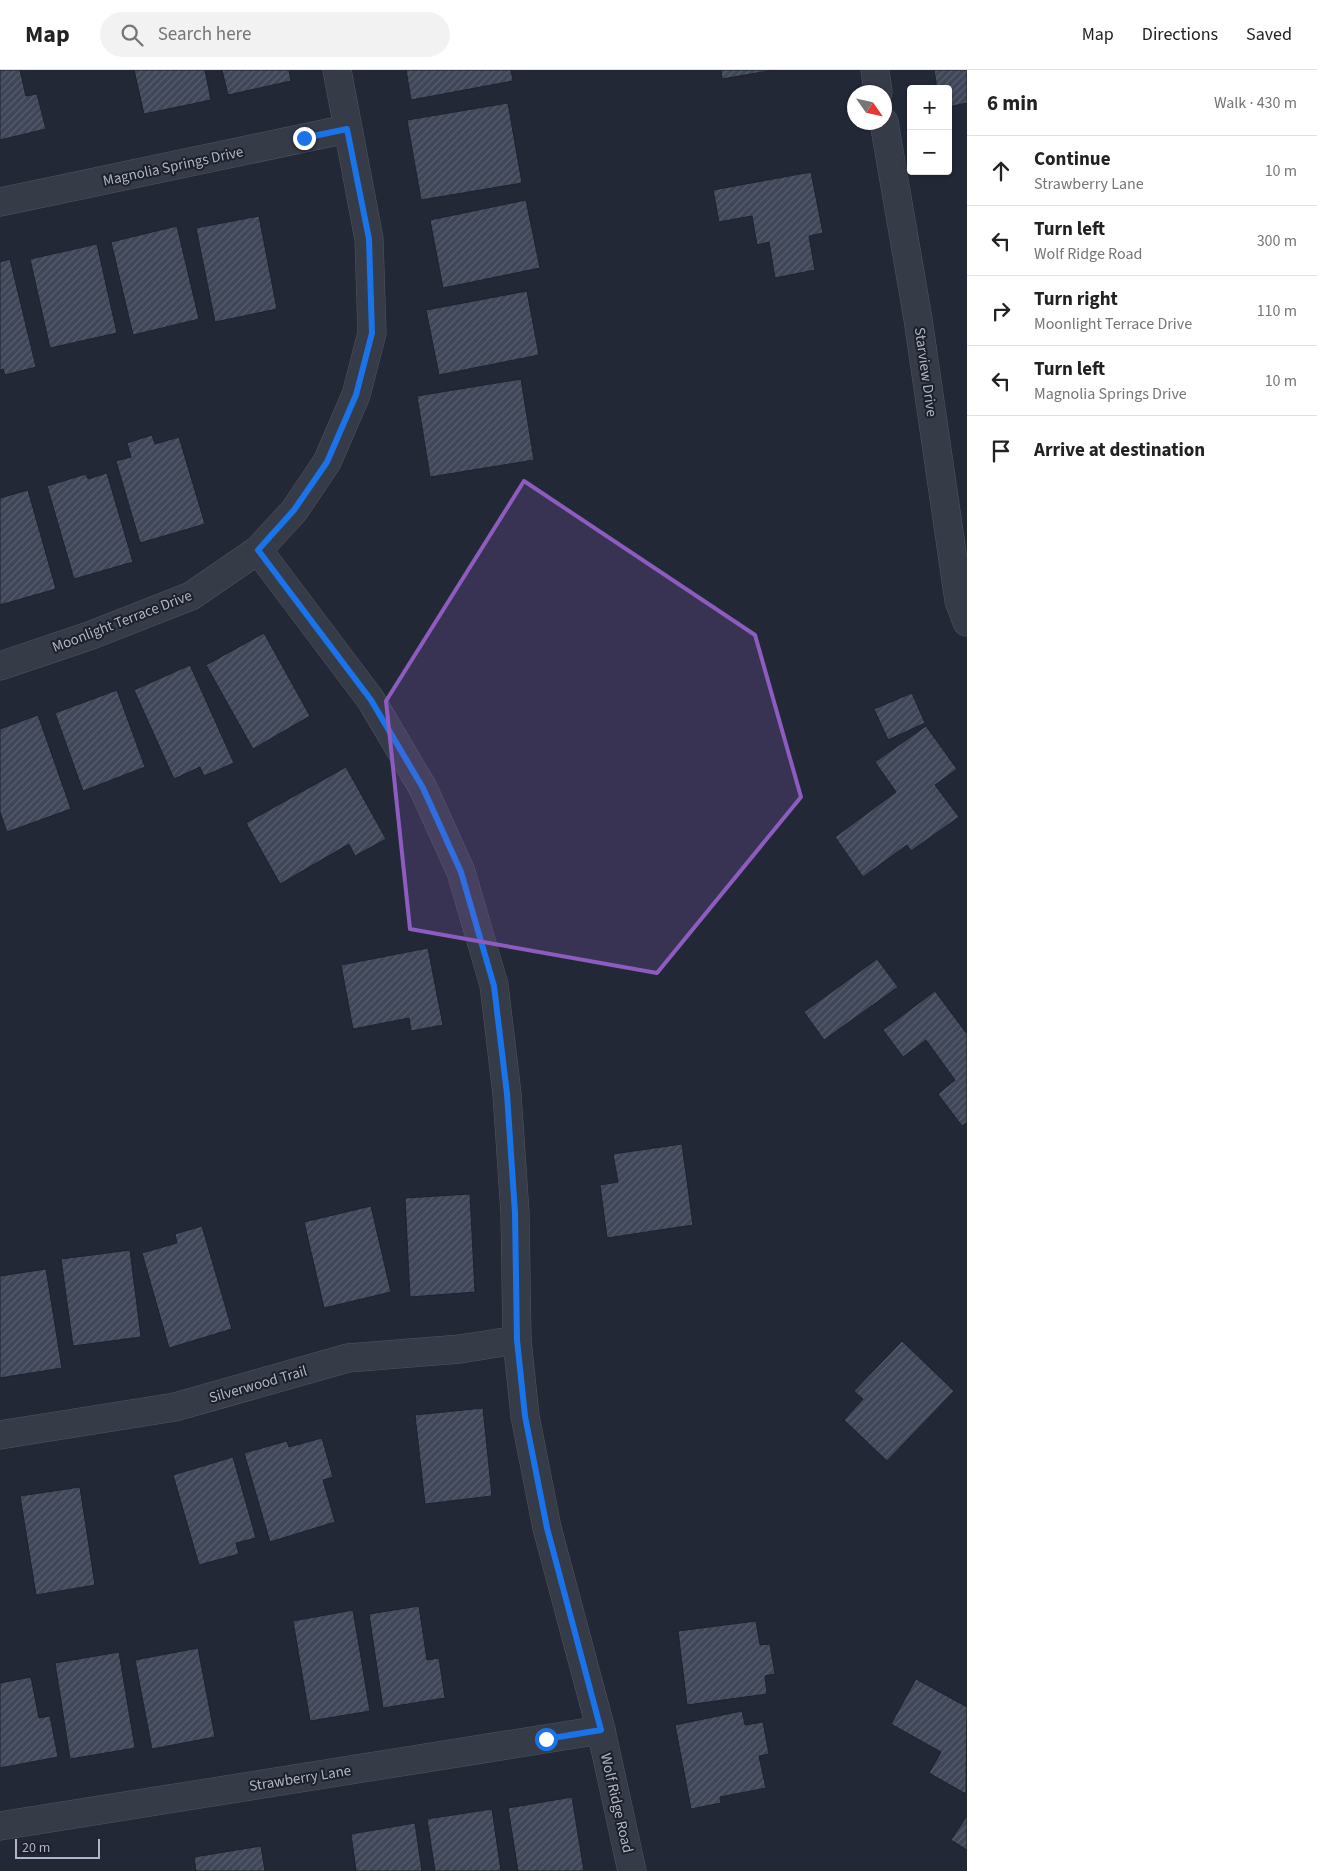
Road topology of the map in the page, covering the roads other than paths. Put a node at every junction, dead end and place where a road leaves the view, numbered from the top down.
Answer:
1 (337, 70) edge
2 (875, 70) edge
3 (877, 85) edge
4 (347, 129) junction
5 (885, 130) edge
6 (0, 202) edge
7 (258, 550) junction
8 (967, 622) edge
9 (0, 666) edge
10 (517, 1340) junction
11 (0, 1435) edge
12 (601, 1730) junction
13 (0, 1826) edge
14 (632, 1871) edge

1 - 4 street, Moonlight Terrace Drive
2 - 3 street
4 - 6 street, Magnolia Springs Drive
4 - 7 street, Moonlight Terrace Drive
5 - 8 street, Starview Drive
7 - 9 street, Moonlight Terrace Drive
7 - 10 street, Wolf Ridge Road
10 - 11 street, Silverwood Trail
10 - 12 street, Wolf Ridge Road
12 - 13 street, Strawberry Lane
12 - 14 street, Wolf Ridge Road

